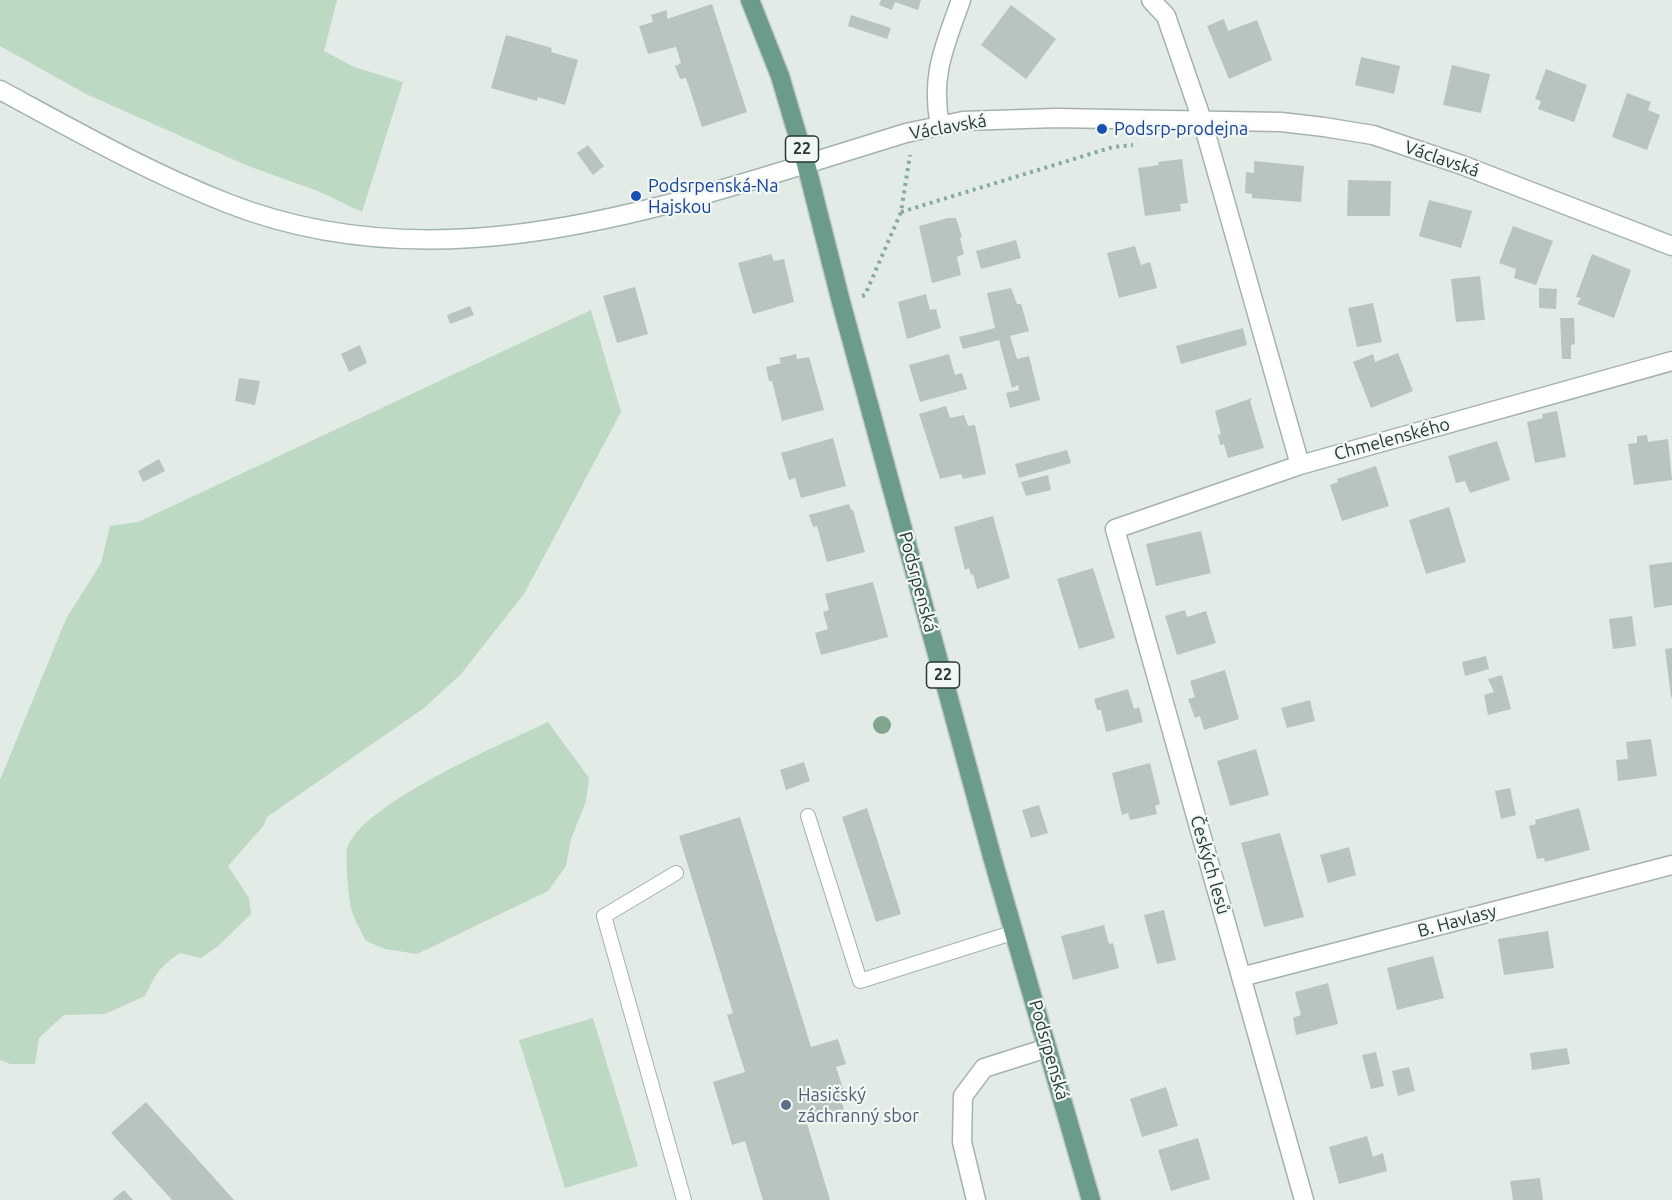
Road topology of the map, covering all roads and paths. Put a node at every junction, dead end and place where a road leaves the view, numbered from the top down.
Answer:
1 (750, 0) edge
2 (961, 0) edge
3 (1151, 0) edge
4 (0, 90) edge
5 (1153, 119) junction
6 (1202, 120) junction
7 (940, 125) junction
8 (906, 133) junction
9 (806, 164) junction
10 (901, 212) junction
11 (1672, 246) edge
12 (841, 302) junction
13 (1672, 362) edge
14 (1300, 465) junction
15 (1115, 530) joint
16 (808, 816) dead end
17 (1672, 865) edge
18 (676, 873) dead end
19 (1015, 932) junction
20 (1241, 977) junction
21 (1047, 1048) junction
22 (684, 1200) edge
23 (976, 1200) edge
24 (1091, 1200) edge
25 (1304, 1200) edge

1 - 9 main road, Podsrpenská / 22
2 - 7 street
3 - 6 street
4 - 9 street, Václavská
5 - 6 street, Václavská
5 - 7 street, Václavská
5 - 10 path
6 - 11 street, Václavská
6 - 14 street
7 - 8 street, Václavská
8 - 9 street, Václavská
8 - 10 path
9 - 12 main road, Podsrpenská / 22
10 - 12 path
12 - 19 main road, Podsrpenská / 22
13 - 14 street, Chmelenského
14 - 15 street, Chmelenského
15 - 20 street, Českých lesů
16 - 19 lane
17 - 20 street, B. Havlasy
18 - 22 lane
19 - 21 main road, Podsrpenská / 22
20 - 25 street, Českých lesů
21 - 23 street
21 - 24 main road, Podsrpenská / 22

